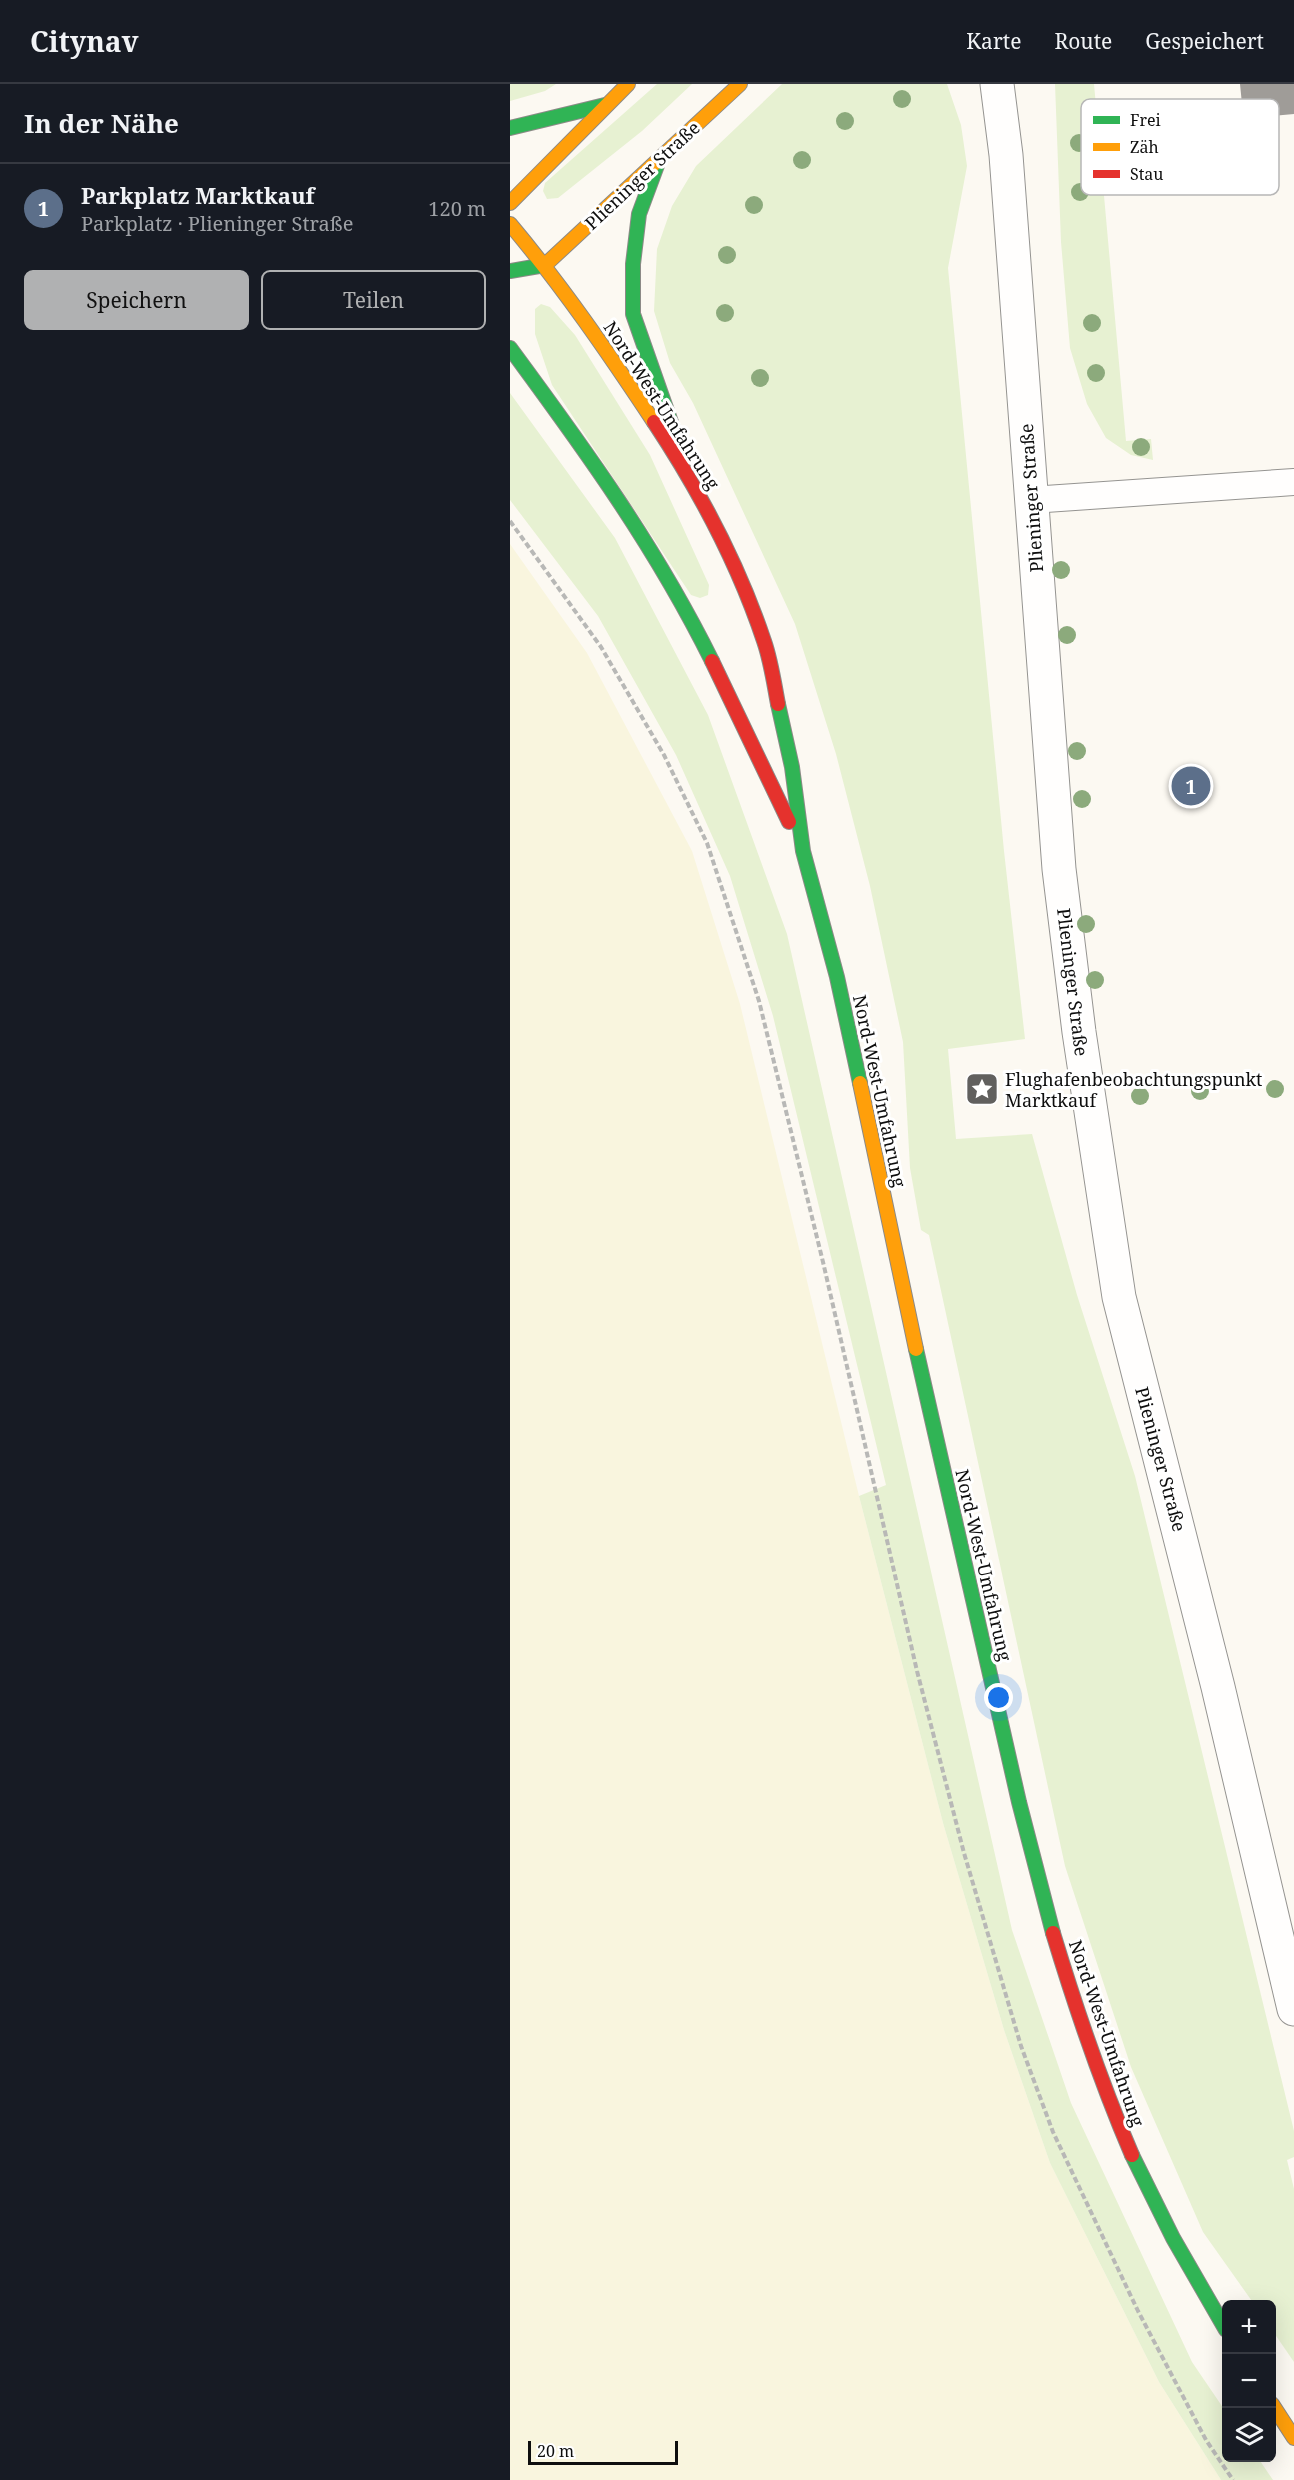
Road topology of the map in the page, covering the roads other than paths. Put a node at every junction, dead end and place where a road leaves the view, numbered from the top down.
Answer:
1 (628, 84) edge
2 (740, 84) edge
3 (997, 84) edge
4 (605, 105) junction
5 (510, 128) edge
6 (658, 160) junction
7 (510, 203) edge
8 (510, 224) edge
9 (545, 265) junction
10 (510, 271) edge
11 (510, 348) edge
12 (691, 478) junction
13 (1294, 482) edge
14 (1031, 500) junction
15 (803, 851) junction
16 (1294, 2005) edge
17 (1222, 2321) edge
18 (1275, 2408) edge
19 (1294, 2438) edge

1 - 4 main road
2 - 6 main road, Plieninger Straße
3 - 14 street, Plieninger Straße
4 - 5 main road
4 - 7 main road
6 - 9 main road, Plieninger Straße
6 - 12 main road
8 - 9 main road, Nord-West-Umfahrung
9 - 10 main road
9 - 12 main road, Nord-West-Umfahrung
11 - 15 main road, Nord-West-Umfahrung
12 - 15 main road, Nord-West-Umfahrung
13 - 14 lane
14 - 16 street, Plieninger Straße
15 - 17 main road, Nord-West-Umfahrung
18 - 19 main road

